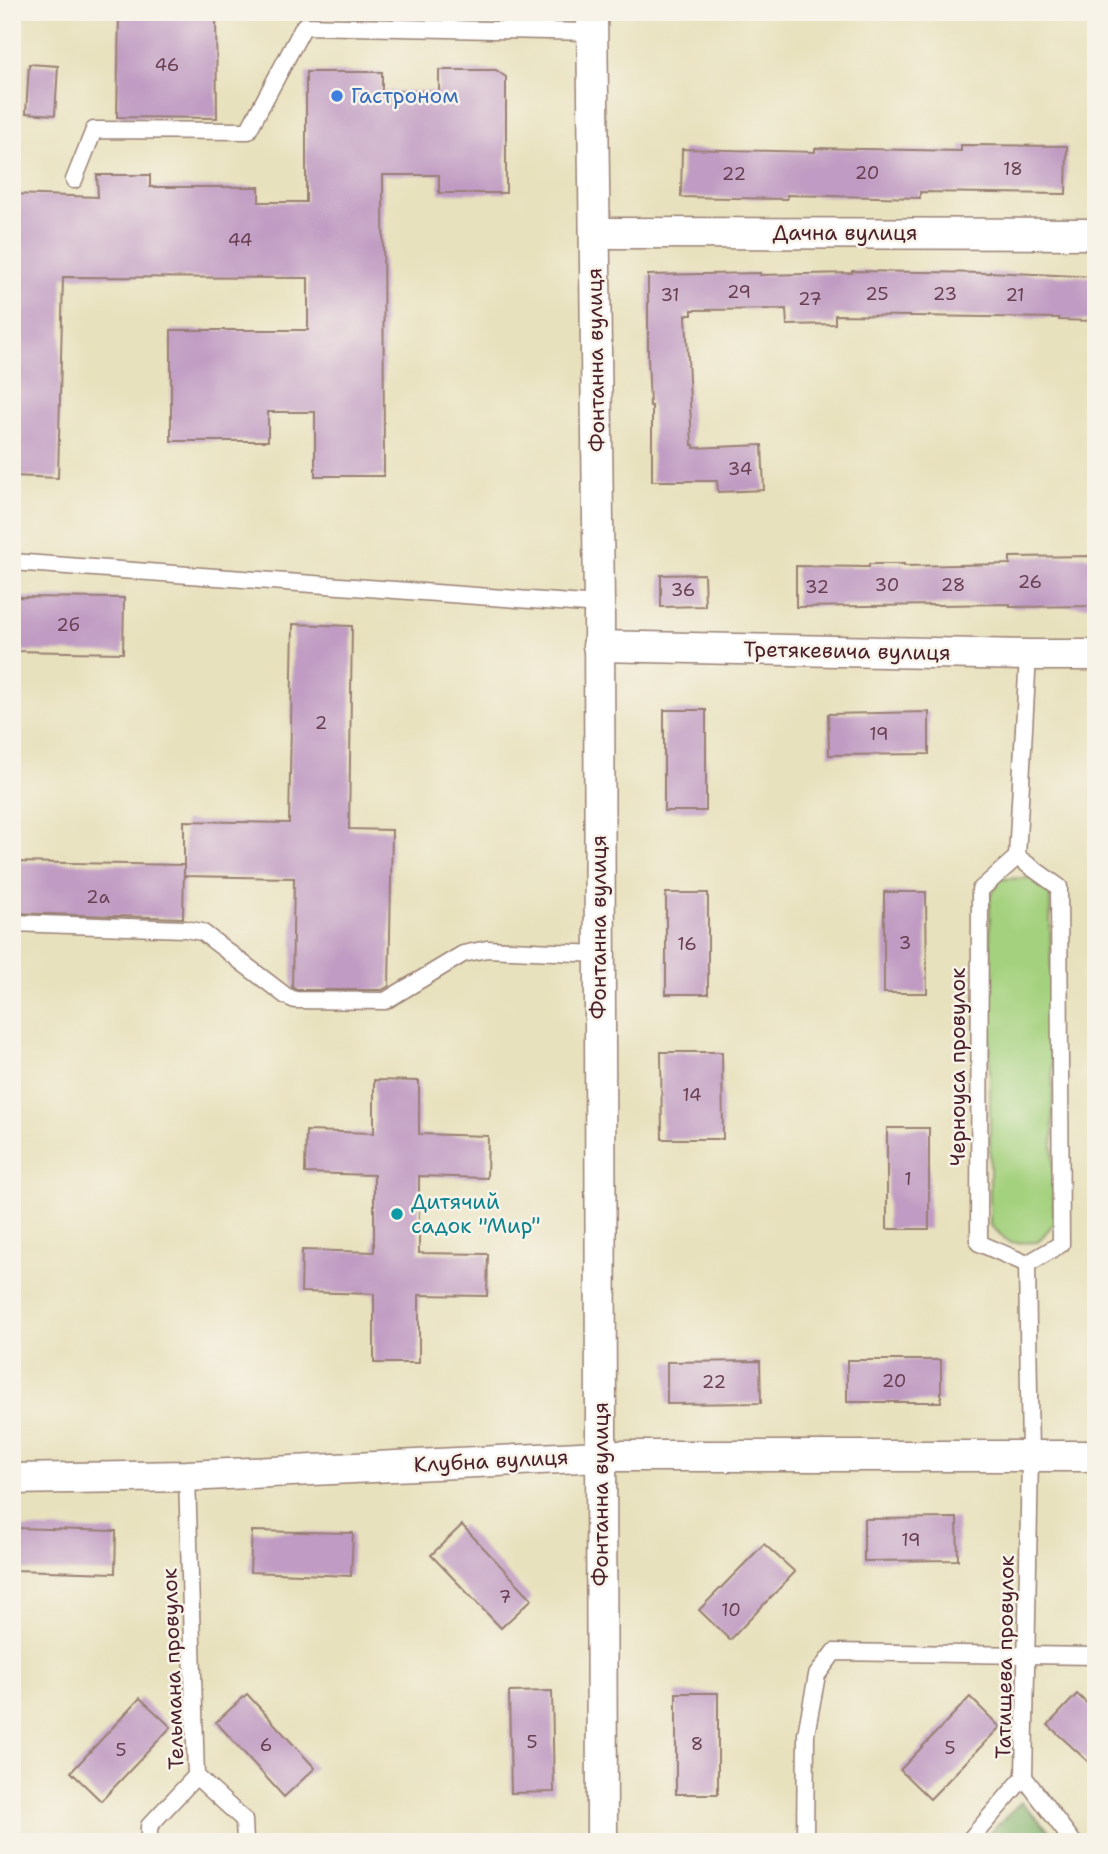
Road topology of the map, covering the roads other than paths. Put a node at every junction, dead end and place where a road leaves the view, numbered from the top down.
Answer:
1 (593, 22) edge
2 (74, 180) dead end
3 (594, 233) junction
4 (1096, 234) edge
5 (12, 562) edge
6 (599, 605) junction
7 (598, 646) junction
8 (1028, 655) junction
9 (1096, 655) edge
10 (1017, 857) junction
11 (12, 923) edge
12 (599, 954) junction
13 (1027, 1264) junction
14 (1096, 1455) edge
15 (601, 1456) junction
16 (1030, 1456) junction
17 (187, 1476) junction
18 (12, 1479) edge
19 (1026, 1655) junction
20 (1096, 1656) edge
21 (196, 1776) junction
22 (1024, 1777) junction
23 (149, 1842) edge
24 (245, 1842) edge
25 (602, 1842) edge
26 (805, 1842) edge
27 (968, 1842) edge
28 (1073, 1842) edge

1 - 2 lane
1 - 3 street, Фонтанна вулиця
3 - 4 street, Дачна вулиця
3 - 6 street, Фонтанна вулиця
5 - 6 lane
6 - 7 street, Фонтанна вулиця
7 - 8 street, Третякевича вулиця
7 - 12 street, Фонтанна вулиця
8 - 9 street, Третякевича вулиця
8 - 10 lane
10 - 13 lane
10 - 13 lane, Черноуса провулок
11 - 12 lane
12 - 15 street, Фонтанна вулиця
13 - 16 lane
14 - 16 street, Клубна вулиця
15 - 16 street, Клубна вулиця
15 - 17 street, Клубна вулиця
15 - 25 street, Фонтанна вулиця
16 - 19 lane, Татищева провулок
17 - 18 street, Клубна вулиця
17 - 21 lane, Тельмана провулок
19 - 20 lane
19 - 22 lane, Татищева провулок
19 - 26 lane
21 - 23 lane
21 - 24 lane, Тельмана провулок
22 - 27 lane
22 - 28 lane, Татищева провулок

